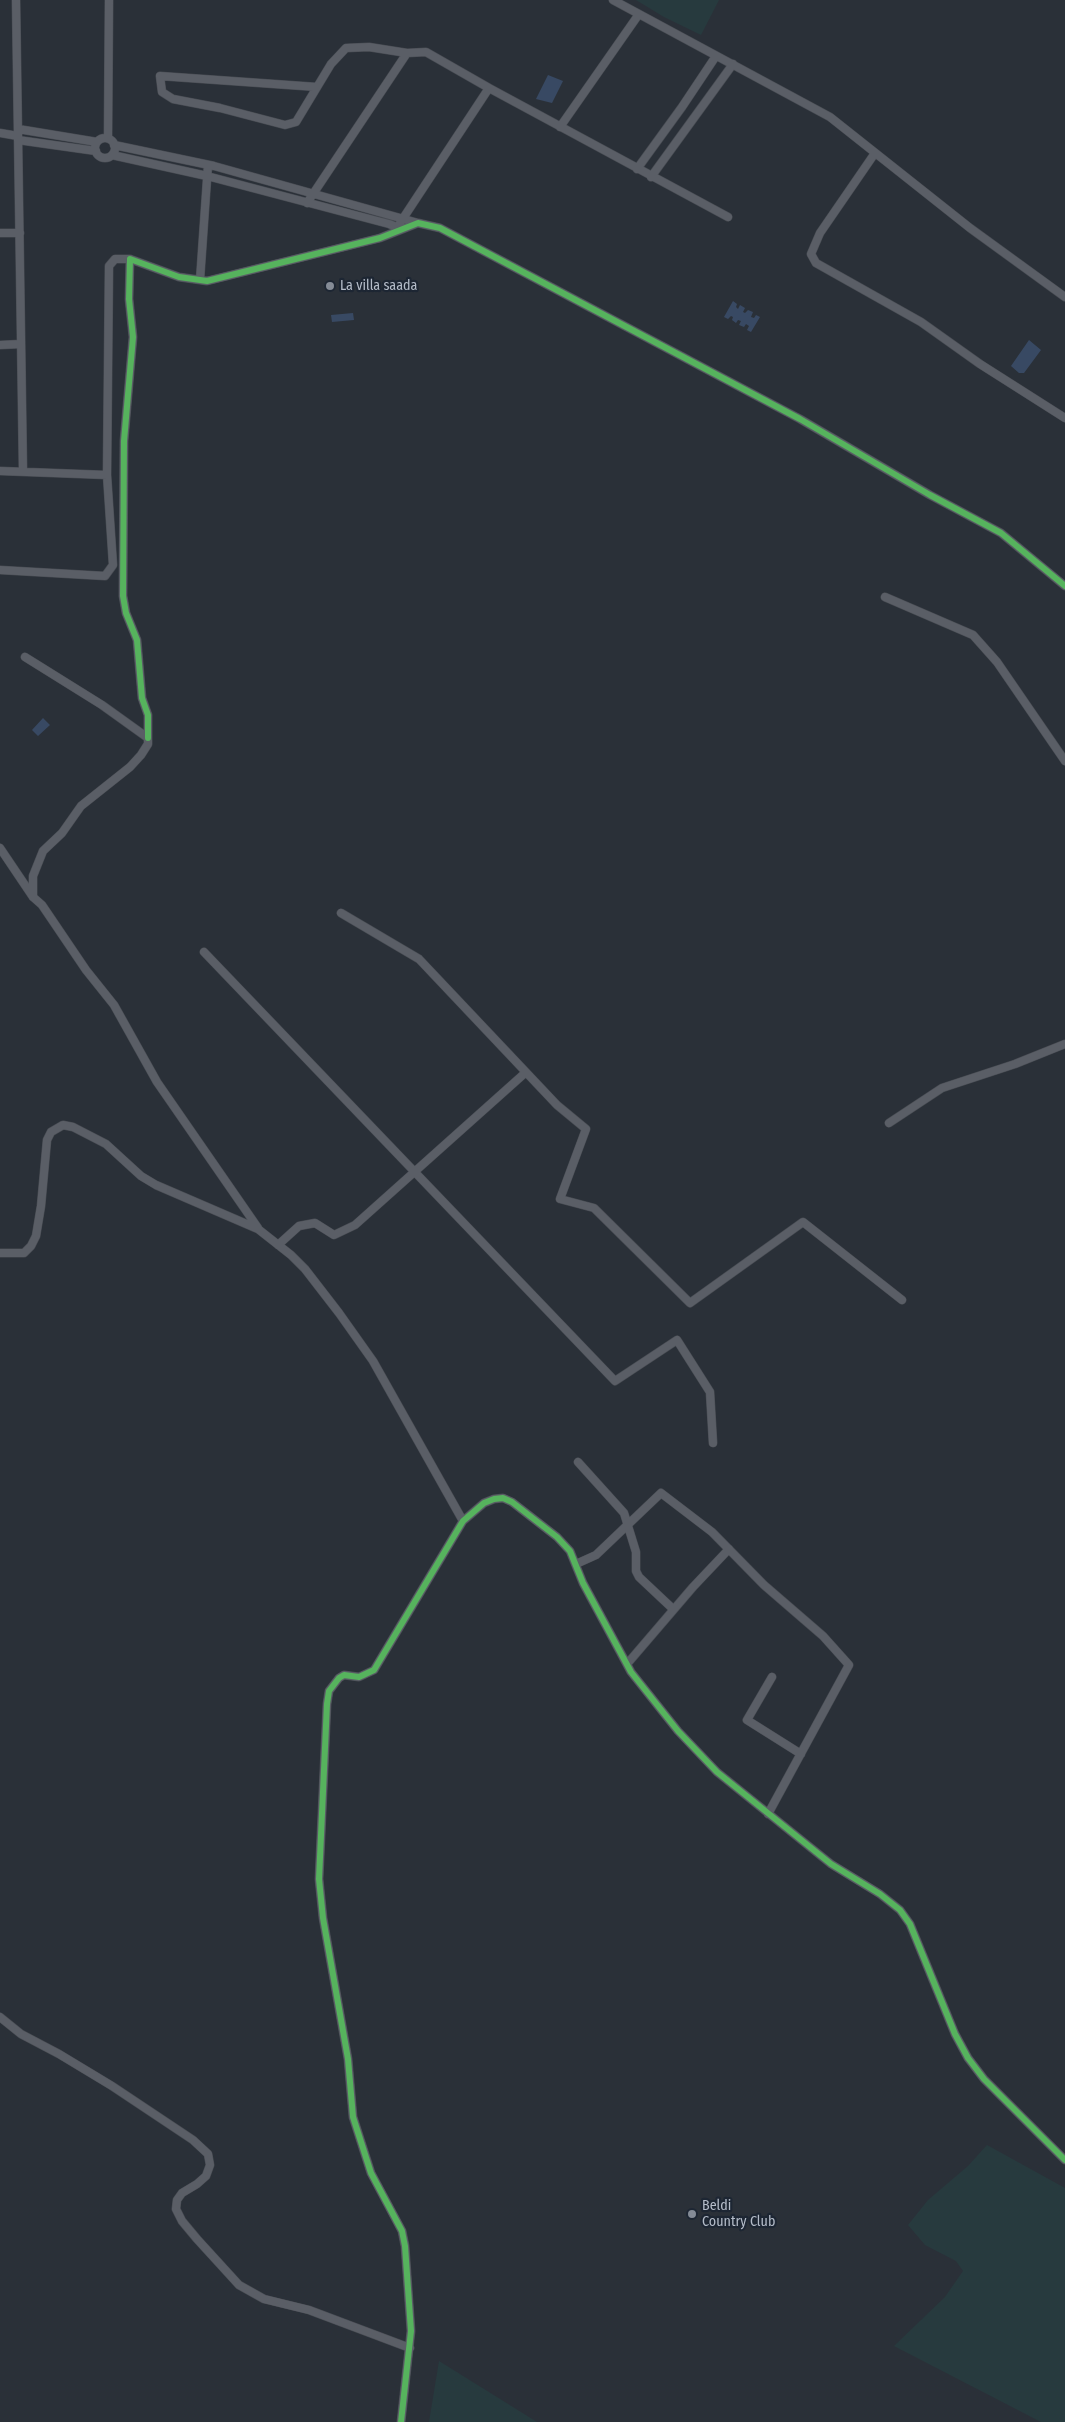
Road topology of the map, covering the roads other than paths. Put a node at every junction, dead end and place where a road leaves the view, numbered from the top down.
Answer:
1 (16, 0) edge
2 (109, 0) edge
3 (613, 0) edge
4 (639, 14) junction
5 (407, 53) junction
6 (716, 56) junction
7 (733, 64) junction
8 (317, 86) junction
9 (488, 88) junction
10 (560, 127) junction
11 (668, 127) junction
12 (0, 133) edge
13 (684, 134) junction
14 (18, 135) junction
15 (108, 138) junction
16 (97, 142) junction
17 (114, 145) junction
18 (96, 151) junction
19 (875, 153) junction
20 (112, 154) junction
21 (208, 164) junction
22 (637, 169) junction
23 (208, 176) junction
24 (651, 177) junction
25 (314, 193) junction
26 (307, 203) junction
27 (728, 217) dead end
28 (401, 225) junction
29 (0, 233) edge
30 (20, 233) junction
31 (130, 260) junction
32 (200, 280) junction
33 (1065, 297) edge
34 (0, 344) edge
35 (20, 344) junction
36 (1065, 418) edge
37 (0, 471) edge
38 (23, 471) junction
39 (108, 474) junction
40 (0, 570) edge
41 (1065, 586) edge
42 (885, 597) dead end
43 (25, 657) dead end
44 (148, 738) junction
45 (1065, 760) edge
46 (0, 848) edge
47 (33, 897) junction
48 (341, 913) dead end
49 (204, 952) dead end
50 (1065, 1044) edge
51 (525, 1073) junction
52 (889, 1123) dead end
53 (414, 1171) junction
54 (258, 1229) junction
55 (278, 1245) junction
56 (0, 1253) edge
57 (902, 1300) dead end
58 (713, 1443) dead end
59 (578, 1462) dead end
60 (463, 1521) junction
61 (628, 1523) junction
62 (729, 1549) junction
63 (576, 1564) junction
64 (673, 1609) junction
65 (627, 1664) junction
66 (772, 1677) dead end
67 (800, 1754) junction
68 (768, 1814) junction
69 (0, 2017) edge
70 (1065, 2160) edge
71 (410, 2348) junction
72 (401, 2422) edge

1 - 14 street
2 - 15 street
3 - 4 street
4 - 6 street
4 - 10 street
5 - 8 street
5 - 9 street
5 - 25 street
6 - 7 street
6 - 11 street
7 - 13 street
7 - 19 street
8 - 8 street
9 - 10 street
9 - 28 street
10 - 22 street
11 - 13 street
11 - 22 street
12 - 14 street
13 - 24 street
14 - 16 street
14 - 18 street
14 - 30 street
15 - 16 street
15 - 17 street
16 - 18 street
17 - 20 street
17 - 21 street
18 - 20 street
19 - 33 street
19 - 36 street
20 - 23 street
21 - 23 street
21 - 25 street
22 - 24 street
23 - 26 street
23 - 32 street
24 - 27 street
25 - 26 street
25 - 28 street
26 - 28 street
28 - 32 street
28 - 41 street
29 - 30 street
30 - 35 street
31 - 32 street
31 - 39 street
31 - 44 street
34 - 35 street
35 - 38 street
37 - 38 street
38 - 39 street
39 - 40 street
42 - 45 street
43 - 44 street
44 - 47 street
46 - 47 street
47 - 54 street
48 - 51 street
49 - 53 street
50 - 52 street
51 - 53 street
51 - 57 street
53 - 55 street
53 - 58 street
54 - 55 street
54 - 56 street
55 - 60 street
59 - 61 street
60 - 63 street
60 - 71 street
61 - 62 street
61 - 63 street
61 - 64 street
62 - 64 street
62 - 67 street
63 - 65 street
64 - 65 street
65 - 68 street
66 - 67 street
67 - 68 street
68 - 70 street
69 - 71 street
71 - 72 street

